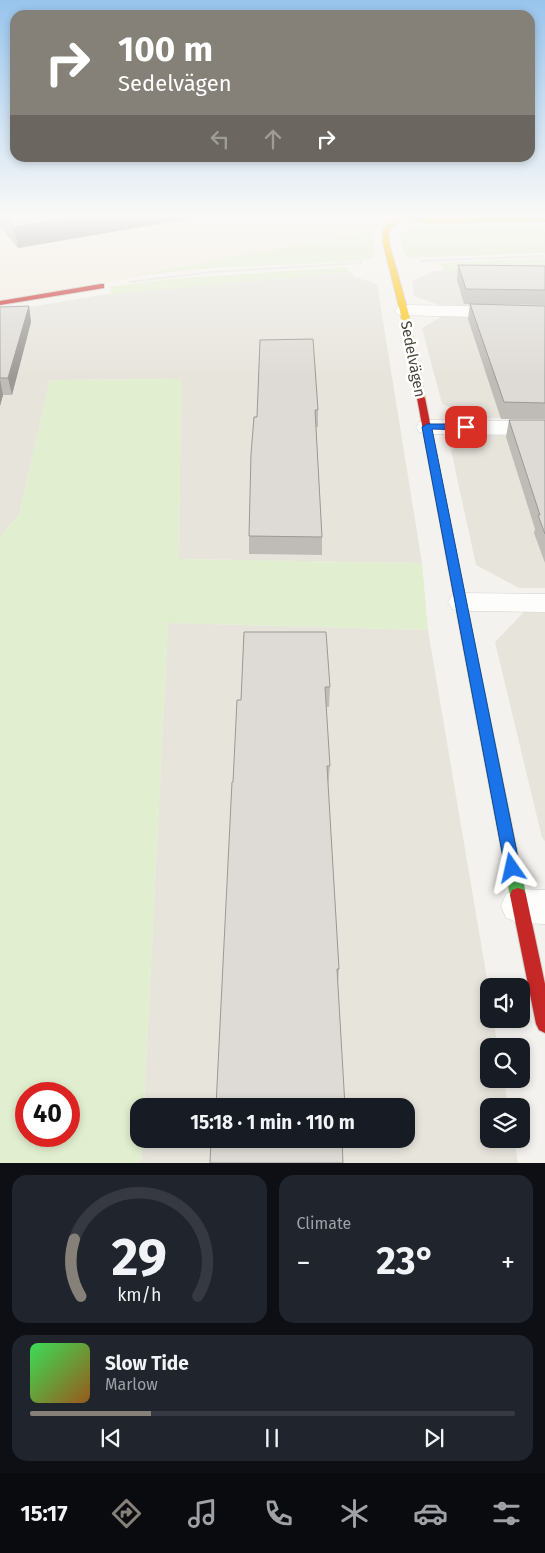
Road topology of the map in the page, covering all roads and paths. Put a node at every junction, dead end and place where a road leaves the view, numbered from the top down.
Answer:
1 (260, 269) edge
2 (393, 269) edge
3 (101, 286) joint
4 (0, 303) edge
5 (404, 311) junction
6 (545, 313) edge
7 (427, 427) junction
8 (545, 428) edge
9 (462, 602) junction
10 (545, 603) edge
11 (532, 907) edge
12 (545, 1024) edge

1 - 3 path
2 - 5 street
3 - 4 street
5 - 6 street, Sedelvägen
5 - 7 street, Sedelvägen
7 - 8 street
7 - 9 street, Sedelvägen
9 - 10 street
9 - 11 street, Sedelvägen
11 - 12 street, Sedelvägen

